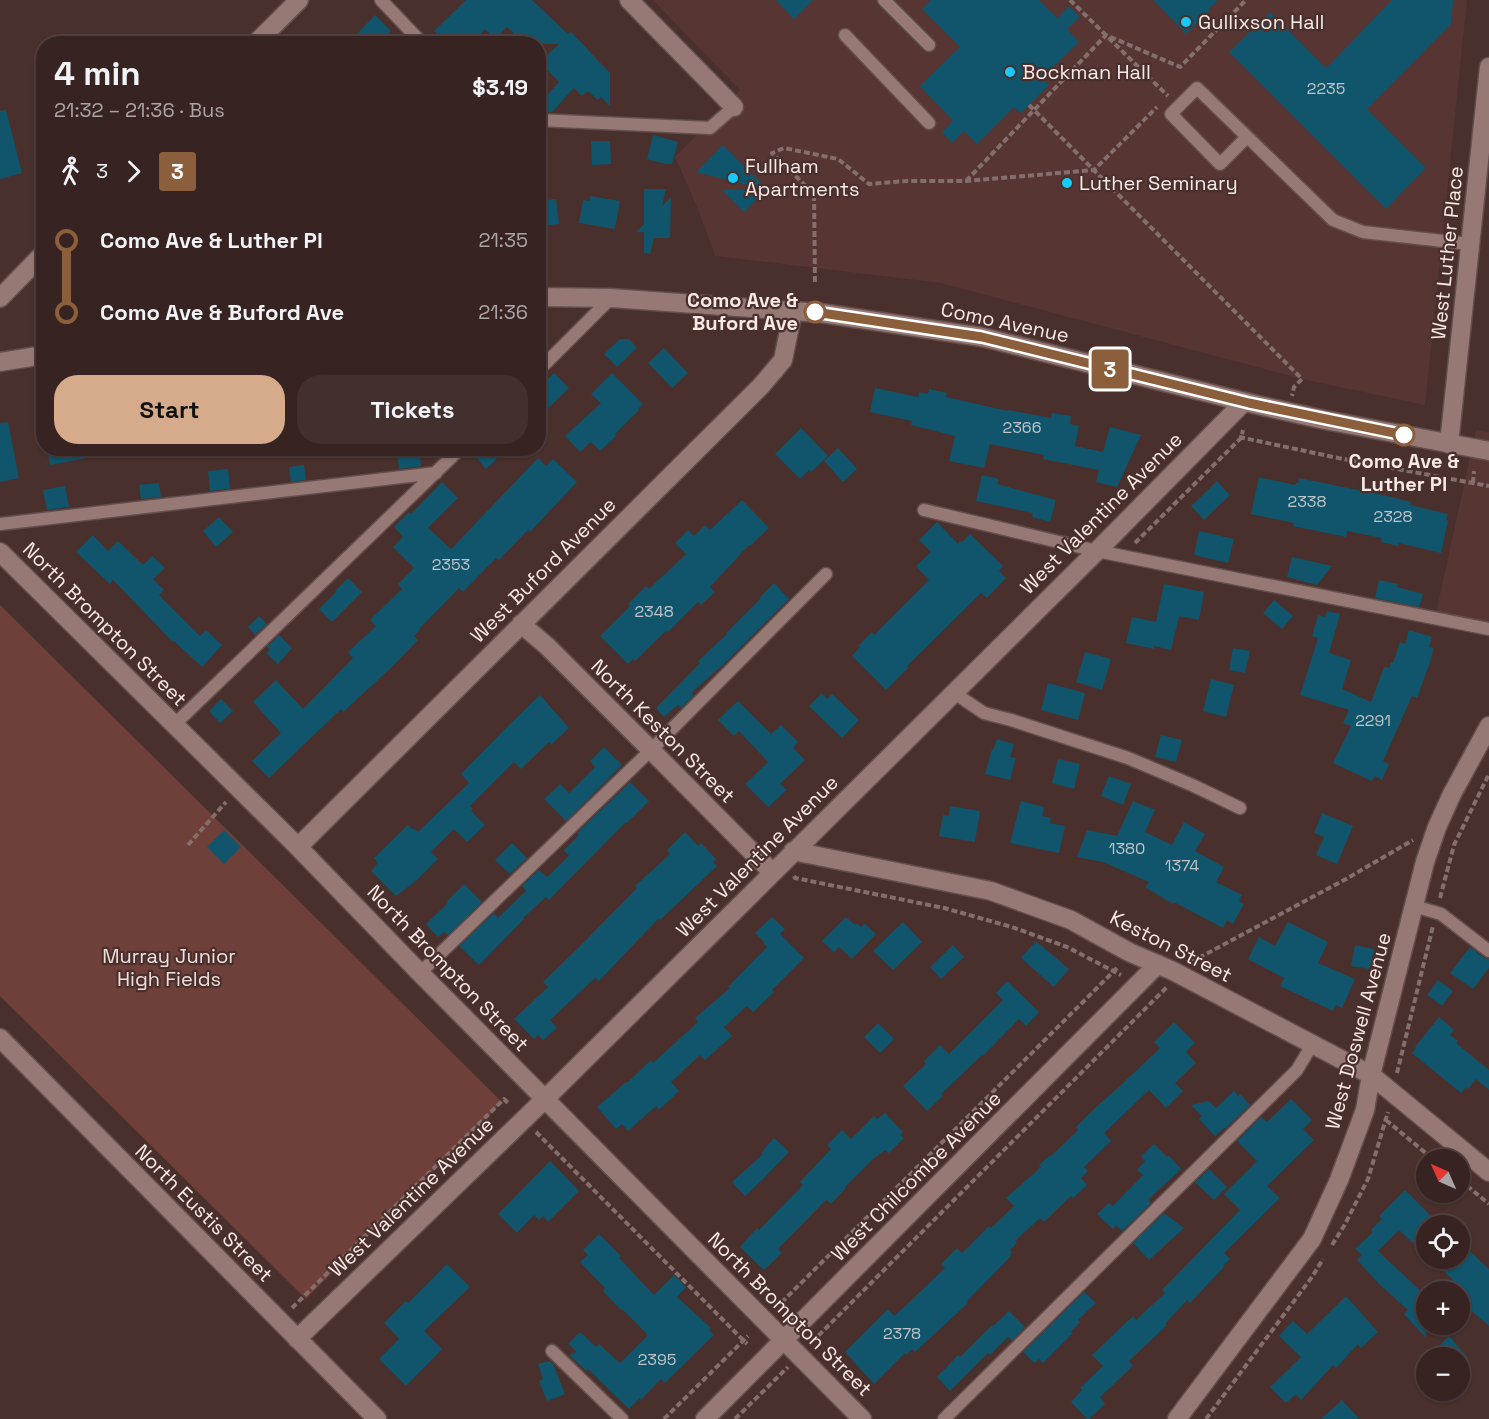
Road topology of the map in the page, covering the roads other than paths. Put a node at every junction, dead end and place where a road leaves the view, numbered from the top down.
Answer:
1 (298, 0) edge
2 (381, 0) edge
3 (629, 0) edge
4 (884, 0) edge
5 (845, 34) dead end
6 (263, 36) edge
7 (415, 36) edge
8 (929, 45) dead end
9 (1489, 68) edge
10 (735, 107) joint
11 (546, 120) edge
12 (929, 123) dead end
13 (1247, 137) junction
14 (1470, 244) junction
15 (36, 261) edge
16 (546, 297) edge
17 (0, 298) edge
18 (611, 298) junction
19 (793, 310) junction
20 (36, 356) edge
21 (0, 362) edge
22 (546, 363) edge
23 (1244, 402) junction
24 (1449, 444) junction
25 (1489, 451) edge
26 (453, 456) edge
27 (436, 473) junction
28 (924, 510) dead end
29 (0, 524) edge
30 (1097, 551) junction
31 (0, 552) edge
32 (826, 574) dead end
33 (521, 624) junction
34 (1489, 629) edge
35 (954, 692) junction
36 (174, 724) junction
37 (1489, 726) edge
38 (651, 750) junction
39 (1240, 808) dead end
40 (298, 847) junction
41 (793, 851) junction
42 (772, 873) junction
43 (1414, 906) junction
44 (1489, 951) edge
45 (1158, 964) junction
46 (420, 973) junction
47 (0, 1038) edge
48 (1312, 1045) junction
49 (1371, 1075) junction
50 (545, 1099) junction
51 (1489, 1172) edge
52 (297, 1339) junction
53 (784, 1340) junction
54 (552, 1351) dead end
55 (377, 1419) edge
56 (622, 1419) edge
57 (705, 1419) edge
58 (862, 1419) edge
59 (944, 1419) edge
60 (1177, 1419) edge

1 - 6 street
2 - 7 lane
3 - 10 street
4 - 8 lane
5 - 12 lane
9 - 14 street, West Luther Place
10 - 11 lane
13 - 13 lane
13 - 14 lane
14 - 24 street, West Luther Place
15 - 17 street
16 - 18 street, Como Avenue
18 - 19 street, Como Avenue
18 - 22 lane
19 - 23 street, Como Avenue
19 - 33 street, West Buford Avenue
20 - 21 street
23 - 24 street, Como Avenue
23 - 30 street, West Valentine Avenue
24 - 25 street, Como Avenue
26 - 27 lane
27 - 29 lane
27 - 36 lane
28 - 30 lane
30 - 34 lane
30 - 35 street, West Valentine Avenue
31 - 36 street, North Brompton Street
32 - 38 lane
33 - 38 street, North Keston Street
33 - 40 street, West Buford Avenue
35 - 39 lane
35 - 41 street, West Valentine Avenue
36 - 40 street, North Brompton Street
37 - 43 street, West Doswell Avenue
38 - 42 street, North Keston Street
38 - 46 lane
40 - 46 street, North Brompton Street
41 - 42 street, West Valentine Avenue
41 - 45 street, Keston Street
42 - 50 street, West Valentine Avenue
43 - 44 lane
43 - 49 street, West Doswell Avenue
45 - 48 street, Keston Street
45 - 53 street, West Chilcombe Avenue
46 - 50 street, North Brompton Street
47 - 52 street, North Eustis Street
48 - 49 street, Keston Street
48 - 59 lane
49 - 51 street, Keston Street
49 - 60 street, West Doswell Avenue
50 - 52 street, West Valentine Avenue
50 - 53 street, North Brompton Street
52 - 55 street, North Eustis Street
53 - 57 street, West Chilcombe Avenue
53 - 58 street, North Brompton Street
54 - 56 lane

